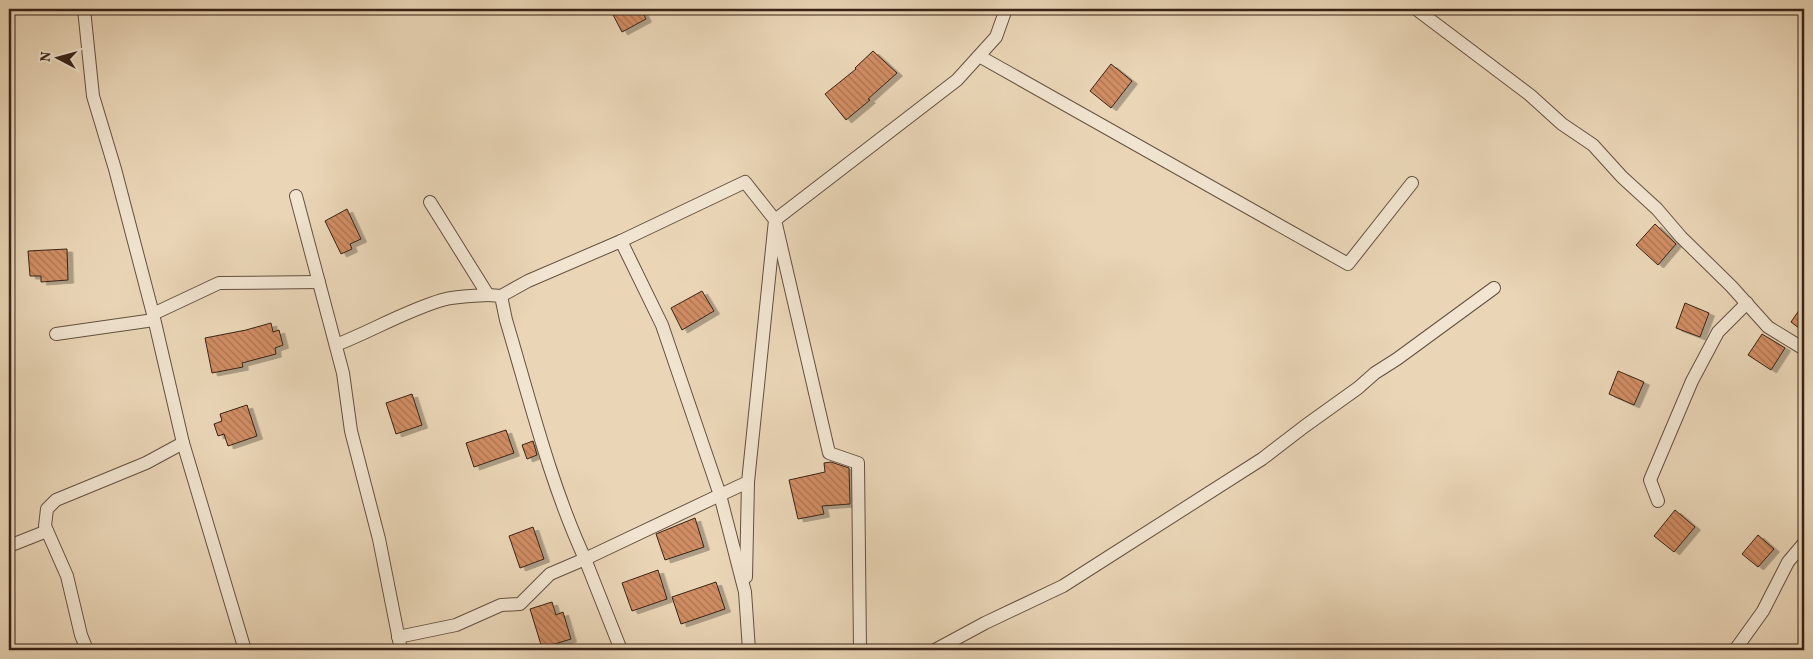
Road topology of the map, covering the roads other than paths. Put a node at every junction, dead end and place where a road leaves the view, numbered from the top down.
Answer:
1 (84, 9) edge
2 (1006, 9) edge
3 (1416, 9) edge
4 (979, 56) junction
5 (1412, 183) dead end
6 (296, 196) dead end
7 (430, 202) dead end
8 (775, 220) junction
9 (621, 240) junction
10 (319, 282) junction
11 (1494, 288) dead end
12 (495, 296) junction
13 (1746, 303) junction
14 (153, 317) junction
15 (56, 334) dead end
16 (336, 345) junction
17 (1804, 349) edge
18 (183, 443) junction
19 (748, 482) junction
20 (720, 496) junction
21 (1658, 501) dead end
22 (47, 531) junction
23 (1804, 543) edge
24 (9, 546) edge
25 (585, 559) junction
26 (745, 592) junction
27 (398, 637) junction
28 (87, 650) edge
29 (245, 650) edge
30 (401, 650) edge
31 (621, 650) edge
32 (750, 650) edge
33 (860, 650) edge
34 (935, 650) edge
35 (1736, 650) edge

1 - 14 street
2 - 4 street
3 - 13 street
4 - 5 street
4 - 8 street
6 - 10 street
7 - 12 street
8 - 9 street
8 - 19 street
8 - 33 street
9 - 12 street
9 - 20 street
10 - 14 street
10 - 16 street
11 - 34 street
12 - 16 street
12 - 25 street
13 - 17 street
13 - 21 street
14 - 15 street
14 - 18 street
16 - 27 street
18 - 22 street
18 - 29 street
19 - 20 street
19 - 26 street
20 - 25 street
20 - 26 street
22 - 24 street
22 - 28 street
23 - 35 street
25 - 27 street
25 - 31 street
26 - 32 street
27 - 30 street

